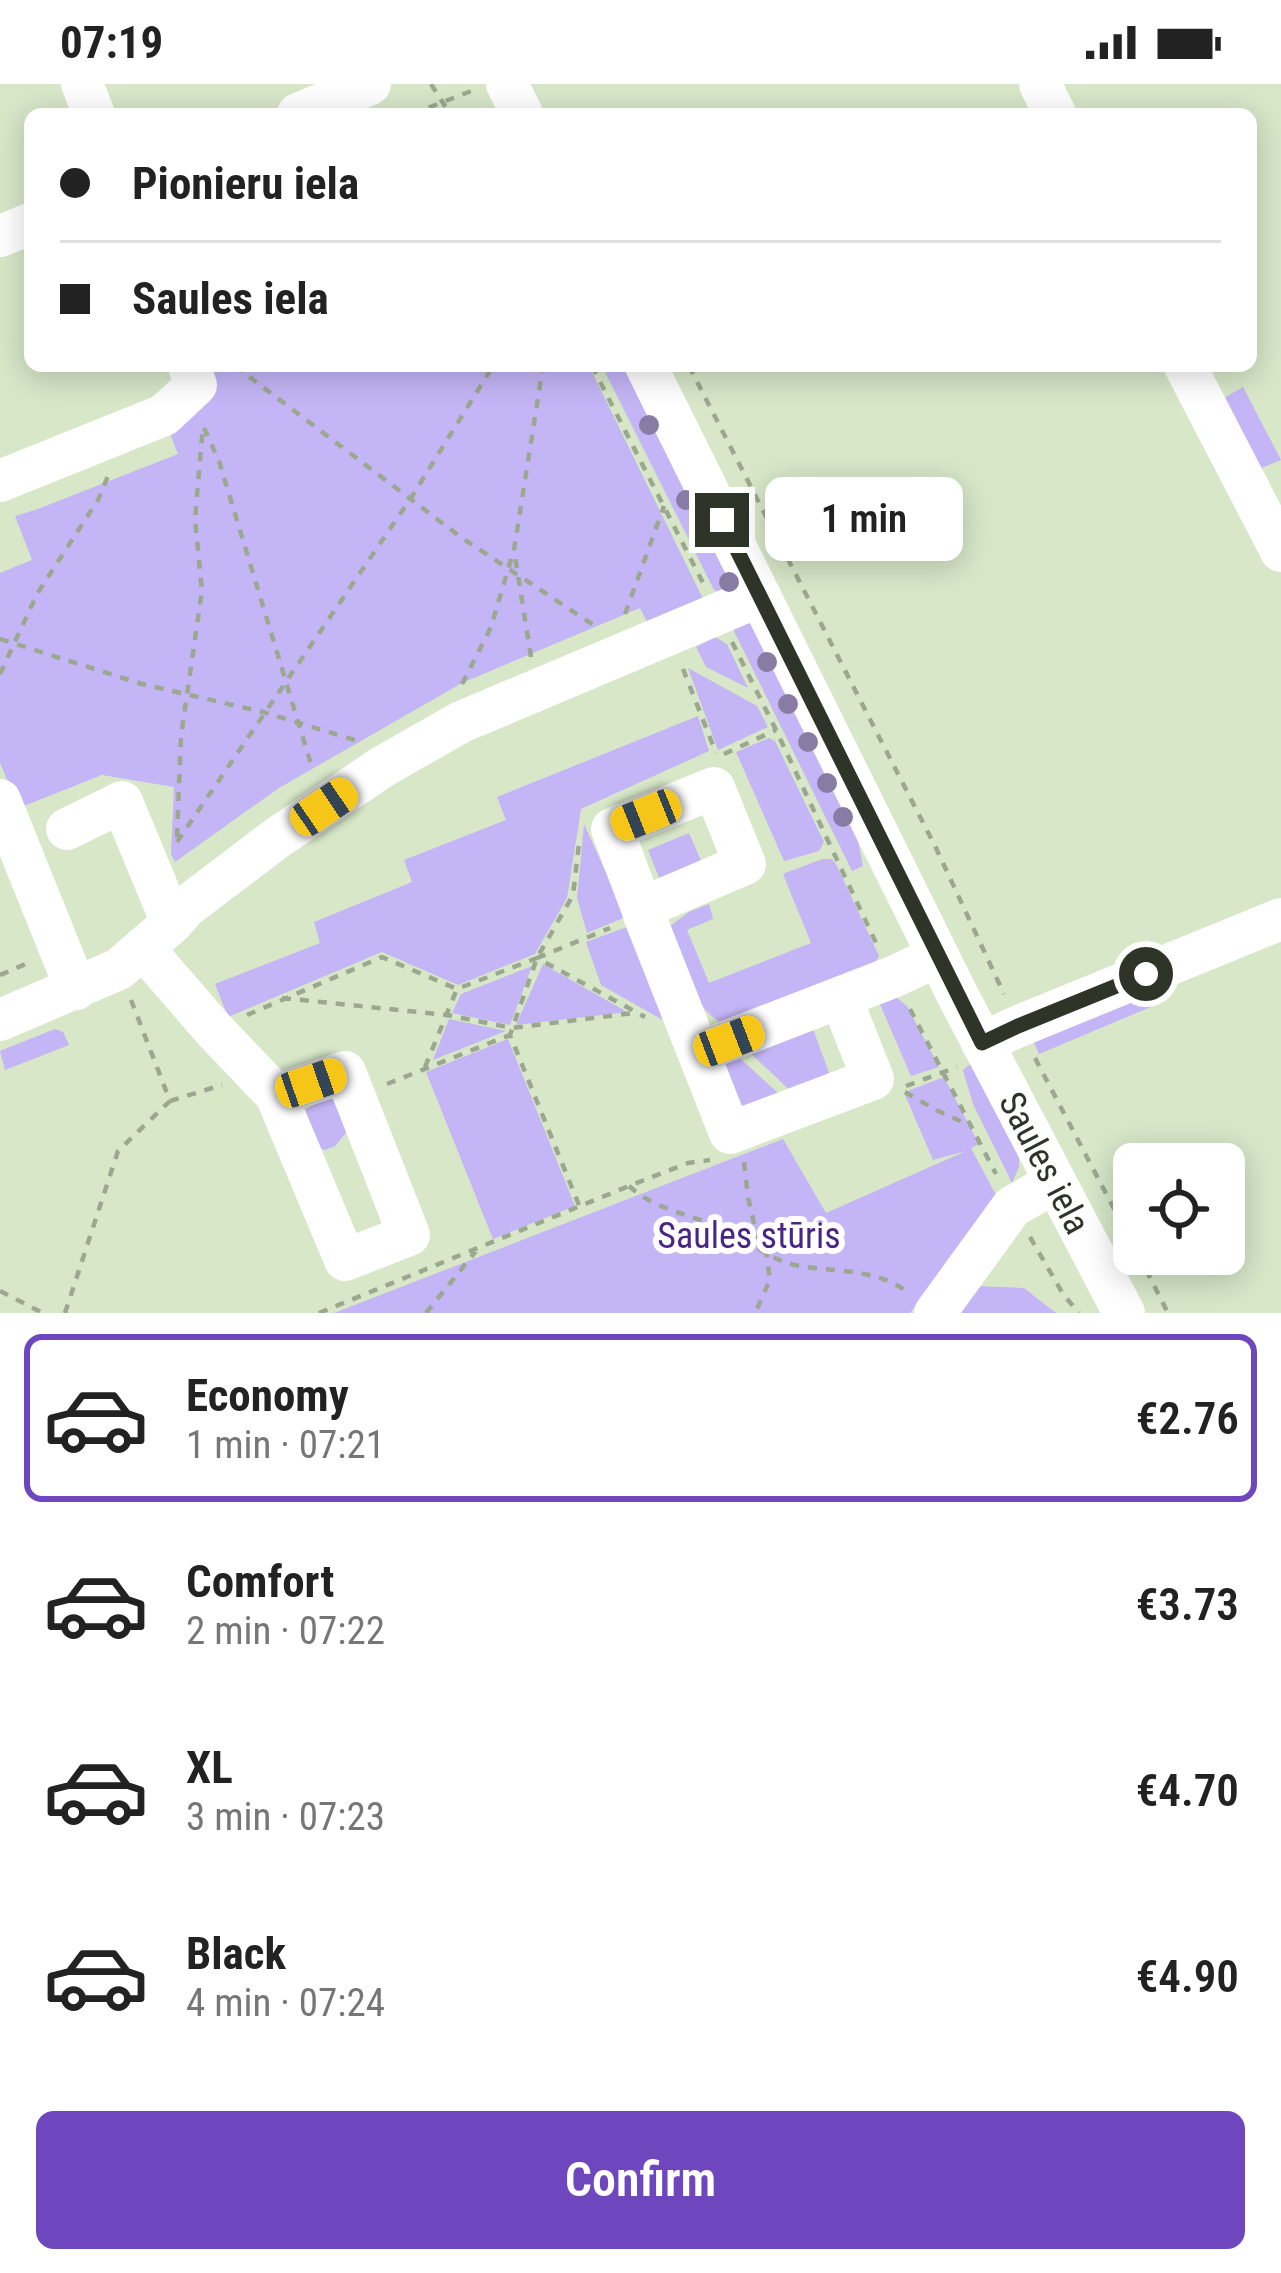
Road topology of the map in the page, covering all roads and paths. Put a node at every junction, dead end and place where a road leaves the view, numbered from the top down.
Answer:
1 (370, 84) edge
2 (431, 84) edge
3 (494, 85) edge
4 (441, 103) junction
5 (312, 108) edge
6 (428, 108) edge
7 (445, 108) edge
8 (516, 108) edge
9 (191, 372) edge
10 (243, 372) edge
11 (489, 372) edge
12 (542, 372) edge
13 (595, 372) edge
14 (649, 372) edge
15 (692, 372) edge
16 (1188, 372) edge
17 (196, 409) dead end
18 (204, 428) junction
19 (112, 465) dead end
20 (0, 481) edge
21 (411, 498) junction
22 (664, 506) junction
23 (514, 550) junction
24 (1281, 551) edge
25 (509, 568) junction
26 (518, 574) junction
27 (760, 596) junction
28 (718, 614) junction
29 (0, 639) edge
30 (15, 643) junction
31 (620, 645) junction
32 (679, 658) dead end
33 (0, 674) edge
34 (285, 680) junction
35 (536, 689) junction
36 (186, 694) junction
37 (263, 712) junction
38 (461, 722) junction
39 (298, 723) junction
40 (776, 730) junction
41 (382, 767) junction
42 (0, 800) edge
43 (324, 807) junction
44 (67, 829) dead end
45 (612, 829) junction
46 (162, 898) junction
47 (643, 911) junction
48 (1281, 919) edge
49 (938, 956) junction
50 (537, 958) junction
51 (20, 967) dead end
52 (0, 975) edge
53 (893, 977) junction
54 (76, 989) junction
55 (458, 989) junction
56 (129, 995) dead end
57 (283, 998) junction
58 (841, 998) junction
59 (638, 1013) junction
60 (447, 1015) junction
61 (0, 1020) edge
62 (214, 1030) junction
63 (511, 1031) junction
64 (1000, 1035) junction
65 (697, 1048) junction
66 (425, 1067) junction
67 (944, 1072) junction
68 (258, 1087) junction
69 (356, 1099) junction
70 (170, 1101) junction
71 (971, 1125) junction
72 (743, 1150) dead end
73 (721, 1158) dead end
74 (1054, 1181) junction
75 (629, 1186) junction
76 (579, 1206) junction
77 (1012, 1207) junction
78 (1113, 1214) edge
79 (479, 1247) junction
80 (767, 1256) junction
81 (1149, 1275) edge
82 (0, 1292) edge
83 (925, 1306) edge
84 (43, 1313) edge
85 (65, 1313) edge
86 (320, 1313) edge
87 (425, 1313) edge
88 (755, 1313) edge
89 (1079, 1313) edge
90 (1124, 1313) edge
91 (1168, 1313) edge

1 - 5 street
2 - 4 path
3 - 4 path
3 - 8 street
4 - 6 path
4 - 7 path
9 - 20 street
10 - 21 path
11 - 21 path
12 - 23 path
13 - 22 path
14 - 27 street, Saules iela
15 - 64 path
16 - 24 street
17 - 18 path
18 - 34 path
18 - 36 path
19 - 30 path
21 - 25 path
21 - 34 path
22 - 28 path
22 - 31 path
23 - 25 path
23 - 26 path
25 - 26 path
25 - 38 path
26 - 31 path
26 - 35 path
27 - 28 street
27 - 49 street, Saules iela
28 - 31 street
28 - 40 path
29 - 30 path
30 - 33 path
30 - 36 path
31 - 35 street
32 - 40 path
34 - 37 path
34 - 39 path
35 - 38 street
36 - 37 path
36 - 46 path
37 - 39 path
37 - 46 path
38 - 41 street
39 - 41 path
39 - 43 path
40 - 53 path
41 - 43 street
42 - 54 street
43 - 46 street
44 - 46 street
45 - 47 street
45 - 47 street
45 - 50 path
46 - 54 street
46 - 62 street
47 - 50 path
47 - 65 street
48 - 64 street
49 - 53 street
49 - 64 street, Saules iela
50 - 55 path
50 - 59 path
50 - 63 path
51 - 52 path
53 - 58 street
53 - 67 path
54 - 61 street
55 - 57 path
55 - 60 path
56 - 70 path
57 - 60 path
57 - 62 path
58 - 65 street
58 - 65 street
59 - 63 path
59 - 65 path
60 - 63 path
60 - 66 path
62 - 68 street
63 - 66 path
63 - 76 path
64 - 74 street, Saules iela
64 - 78 path
66 - 69 path
67 - 71 path
67 - 71 path
68 - 69 street
68 - 69 street
68 - 70 path
70 - 85 path
71 - 77 path
72 - 80 path
73 - 75 path
74 - 77 street
74 - 90 street, Saules iela
75 - 76 path
75 - 80 path
76 - 79 path
77 - 83 street
77 - 89 path
79 - 86 path
79 - 87 path
80 - 83 path
80 - 88 path
81 - 91 path
82 - 84 path

